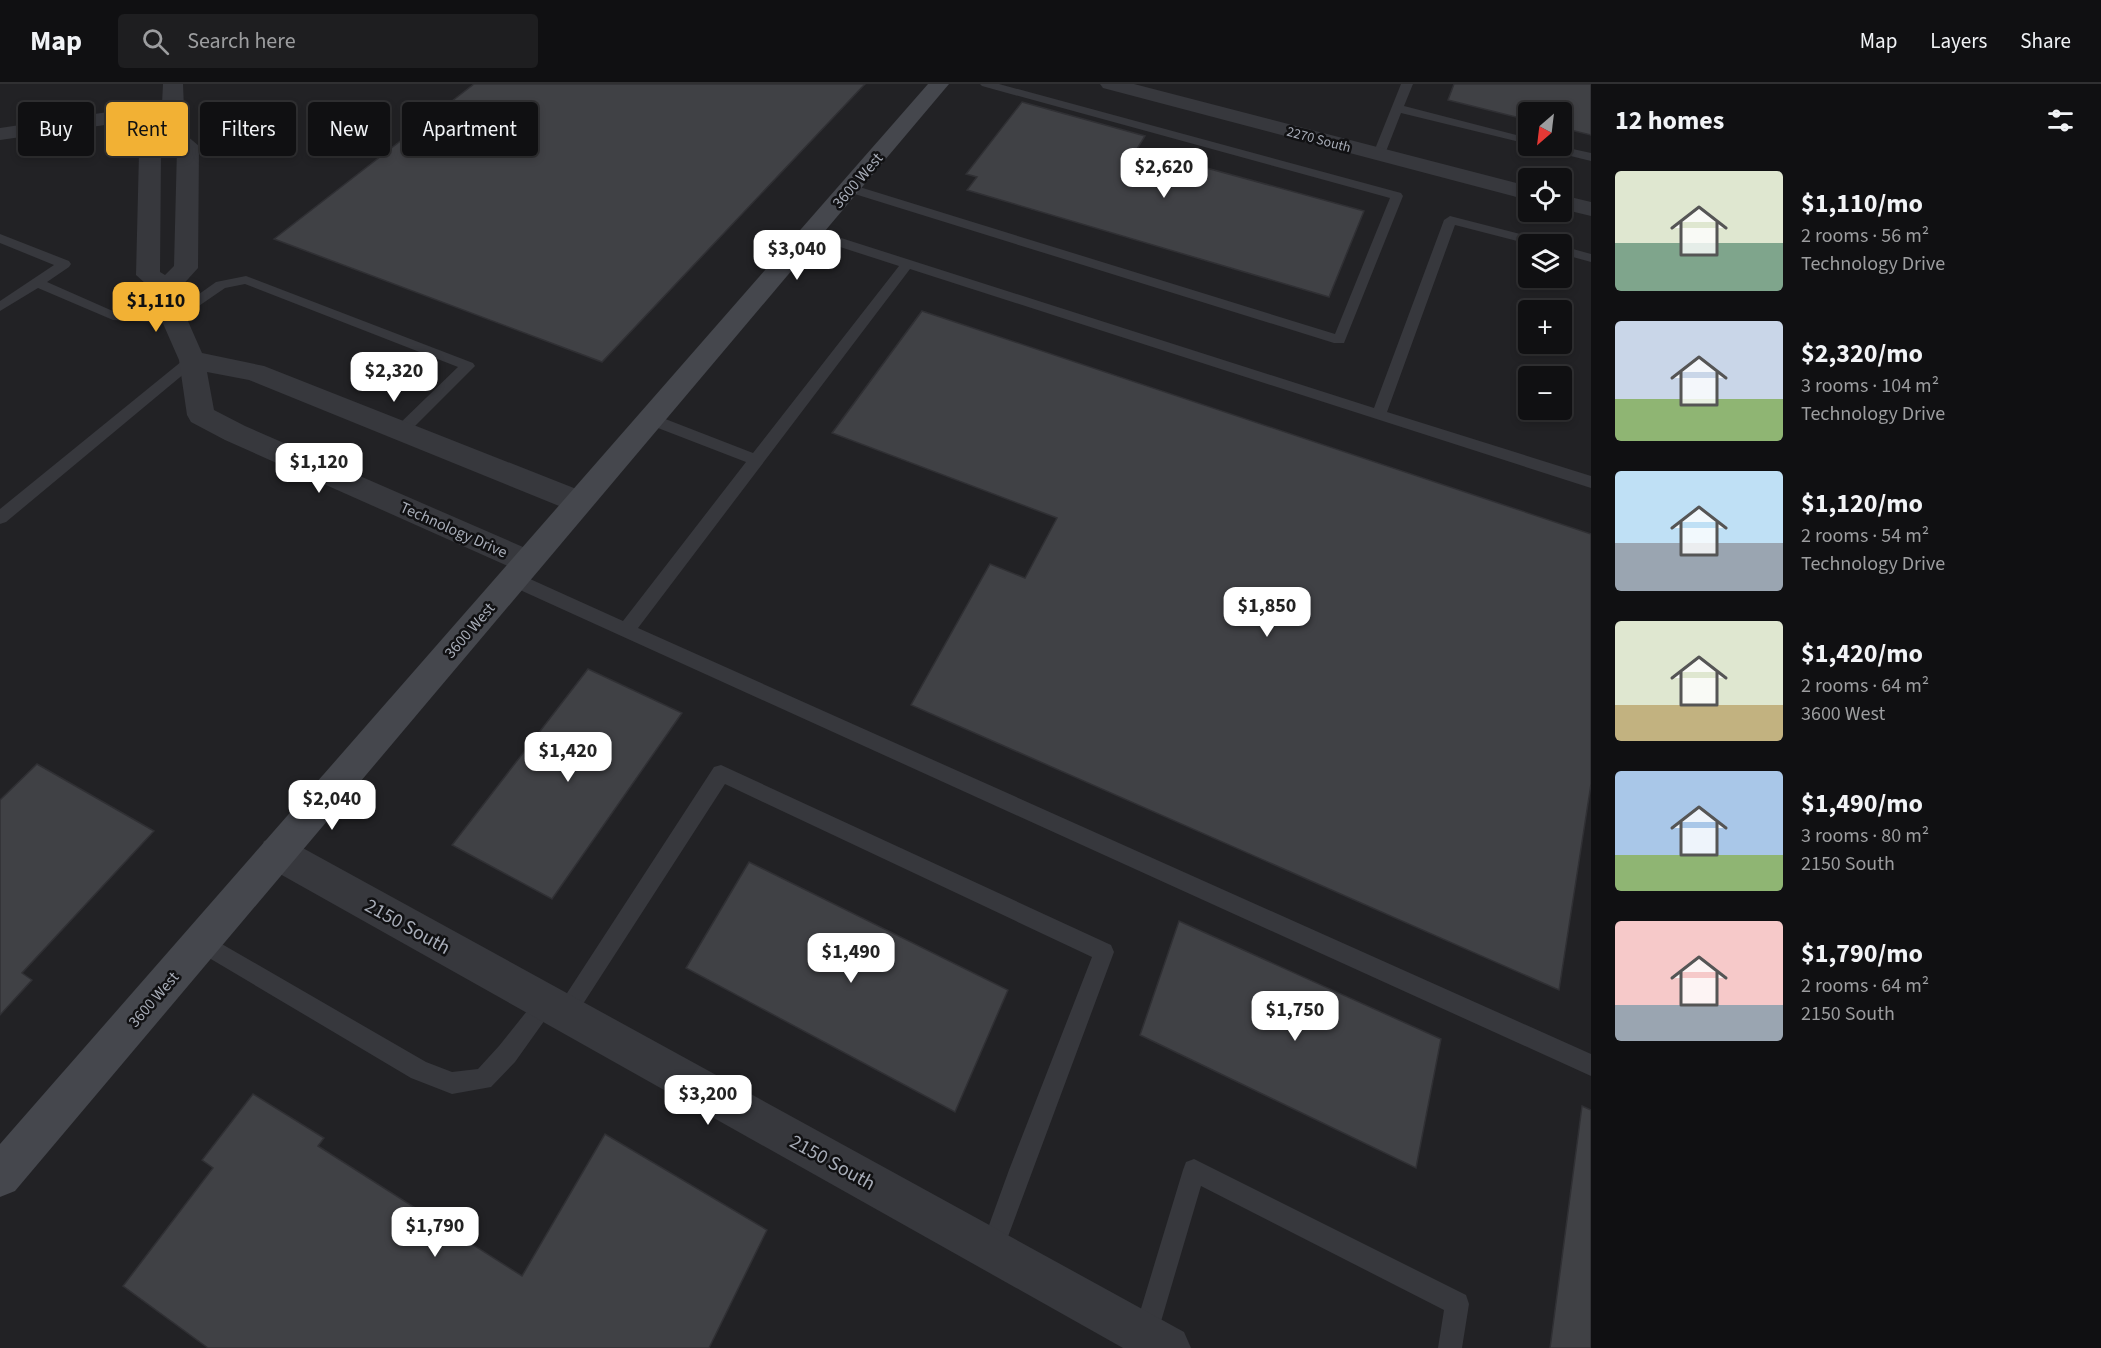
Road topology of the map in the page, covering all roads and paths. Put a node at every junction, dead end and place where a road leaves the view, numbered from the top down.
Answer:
1 (173, 84) edge
2 (939, 84) edge
3 (986, 84) edge
4 (1110, 84) edge
5 (1407, 84) edge
6 (173, 102) edge
7 (1397, 108) junction
8 (106, 119) edge
9 (0, 134) edge
10 (1518, 138) edge
11 (1572, 152) edge
12 (1379, 154) junction
13 (150, 156) edge
14 (188, 156) edge
15 (1591, 157) edge
16 (849, 188) junction
17 (1518, 190) edge
18 (1572, 204) edge
19 (1591, 209) edge
20 (811, 233) junction
21 (0, 238) edge
22 (1518, 238) edge
23 (1572, 253) edge
24 (1591, 258) edge
25 (907, 264) junction
26 (37, 283) junction
27 (166, 288) junction
28 (0, 307) edge
29 (174, 319) junction
30 (192, 360) junction
31 (1379, 414) junction
32 (651, 419) junction
33 (401, 431) junction
34 (756, 460) junction
35 (1591, 482) edge
36 (579, 502) junction
37 (0, 518) edge
38 (520, 571) junction
39 (626, 630) junction
40 (277, 853) junction
41 (201, 942) junction
42 (556, 1008) junction
43 (1591, 1065) edge
44 (0, 1176) edge
45 (992, 1250) junction
46 (1157, 1342) edge
47 (1450, 1348) edge

1 - 6 street
2 - 16 street, 3600 West
3 - 16 lane
4 - 12 street, 2270 South
5 - 7 lane
7 - 10 lane
7 - 12 lane
8 - 9 street
11 - 15 lane
12 - 17 street, 2270 South
13 - 27 street, Technology Drive
14 - 27 street
16 - 20 street, 3600 West
18 - 19 street
20 - 25 lane
20 - 32 street, 3600 West
21 - 26 lane
22 - 31 lane
23 - 24 lane
25 - 31 lane
25 - 34 lane
26 - 28 lane
26 - 29 lane
27 - 29 street, Technology Drive
29 - 30 street, Technology Drive
29 - 33 lane
30 - 33 street
30 - 37 lane
30 - 38 street, Technology Drive
31 - 35 lane
32 - 34 lane
32 - 36 street, 3600 West
33 - 36 street
34 - 39 lane
36 - 38 street, 3600 West
38 - 39 lane
38 - 40 street, 3600 West
39 - 43 lane
40 - 41 street, 3600 West
40 - 42 street, 2150 South
41 - 42 lane
41 - 44 street, 3600 West
42 - 45 street, 2150 South
42 - 45 lane
45 - 46 street, 2150 South
46 - 47 lane

